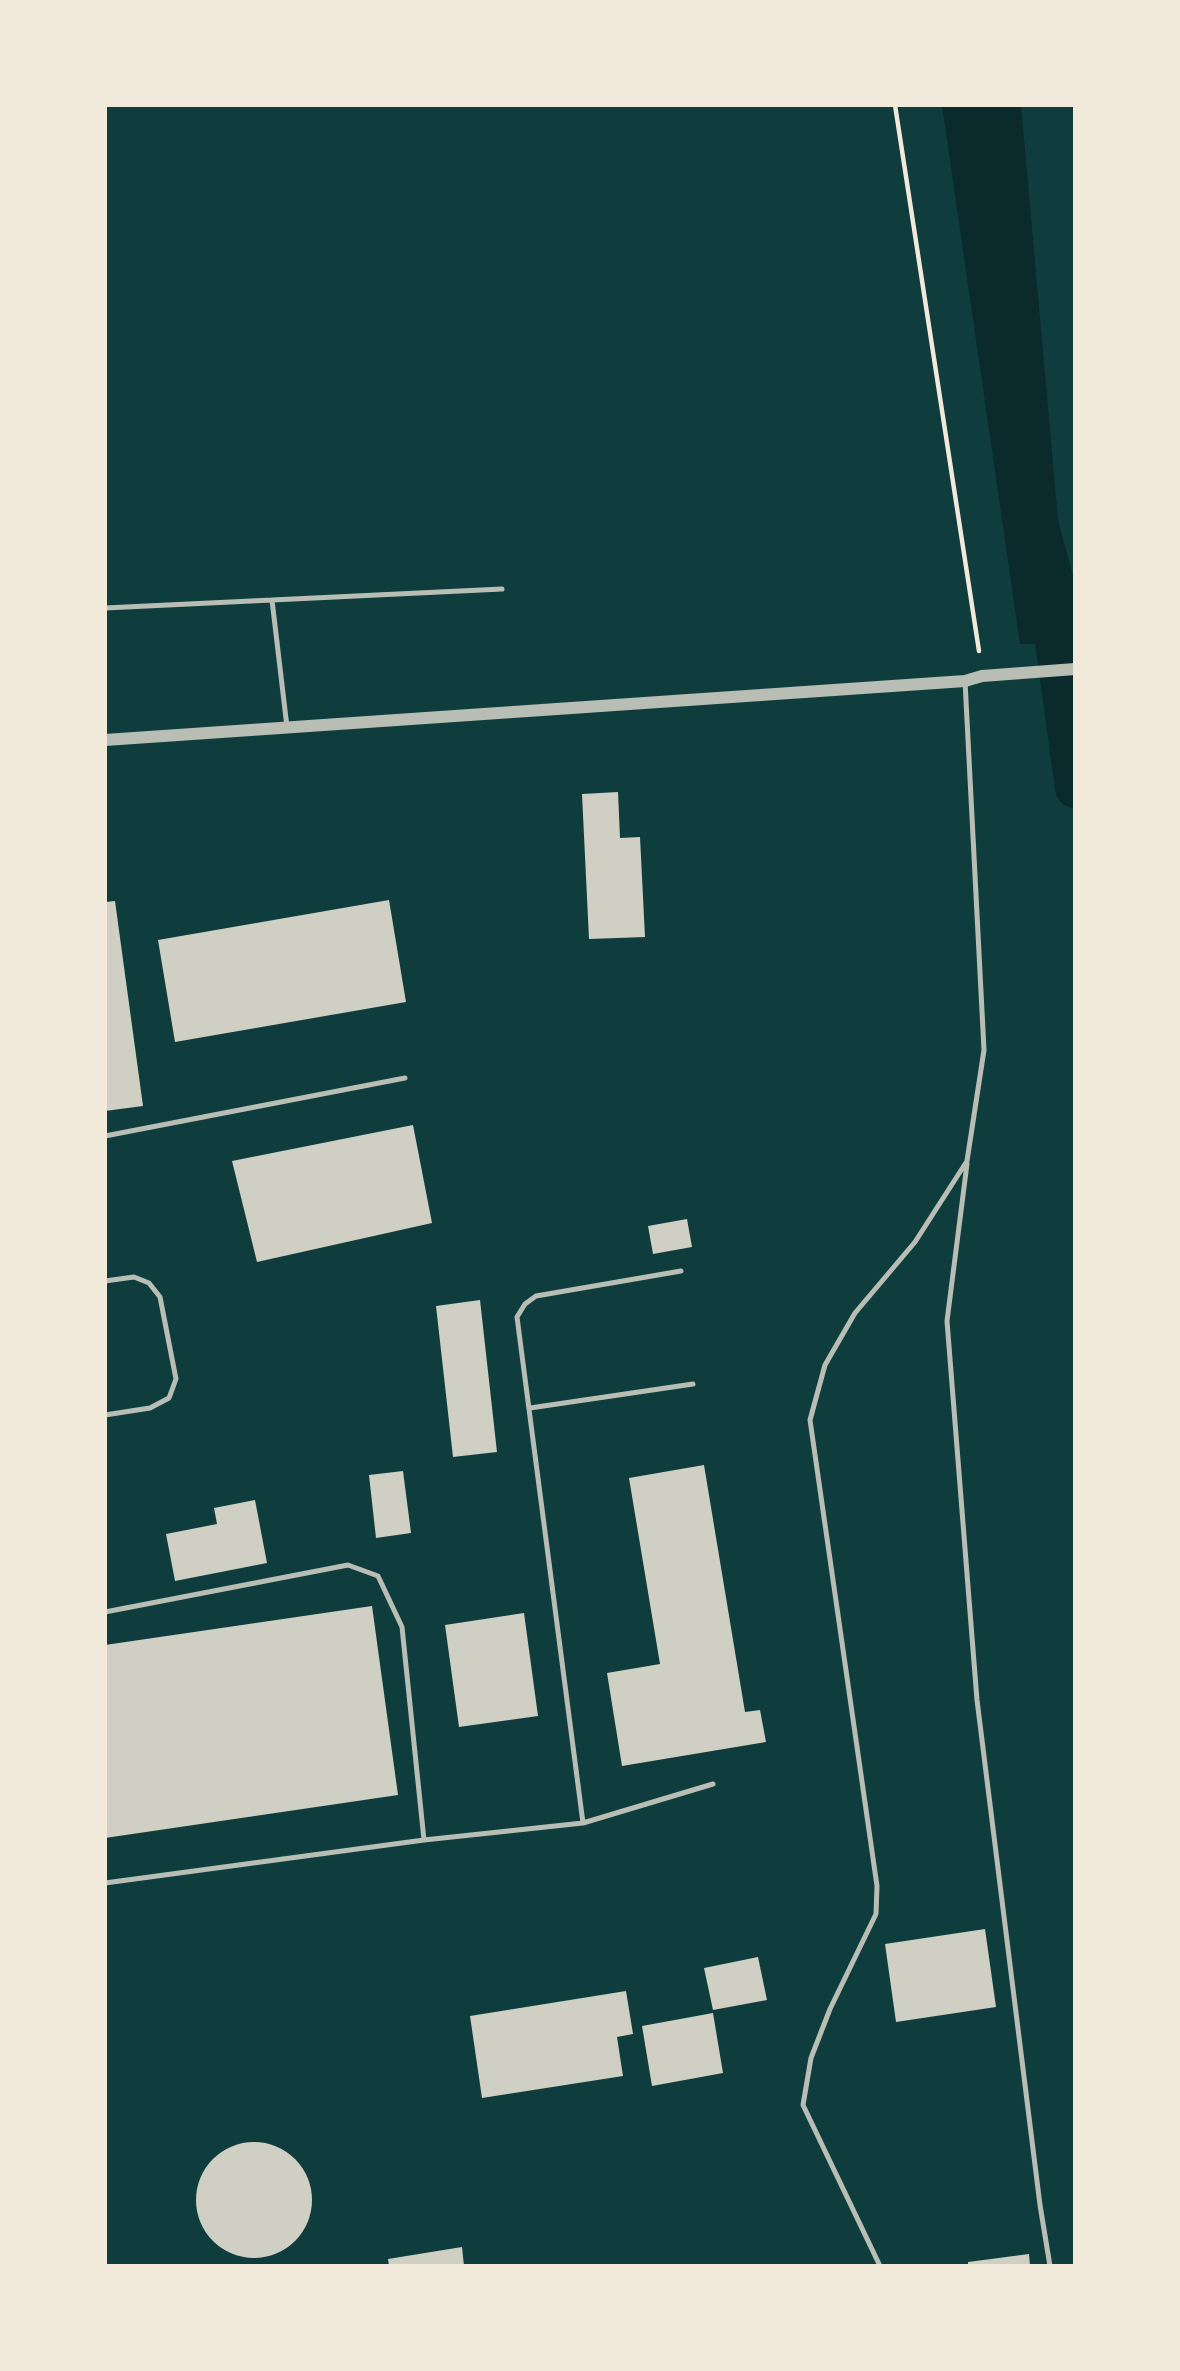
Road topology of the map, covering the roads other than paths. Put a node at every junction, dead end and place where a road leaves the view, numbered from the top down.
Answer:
1 (502, 589) dead end
2 (272, 600) junction
3 (105, 607) edge
4 (1075, 669) edge
5 (965, 681) junction
6 (287, 727) junction
7 (105, 740) edge
8 (405, 1078) dead end
9 (105, 1136) edge
10 (968, 1161) junction
11 (681, 1271) dead end
12 (105, 1281) edge
13 (693, 1384) dead end
14 (530, 1408) junction
15 (105, 1415) edge
16 (105, 1612) edge
17 (713, 1784) dead end
18 (583, 1823) junction
19 (424, 1840) junction
20 (105, 1883) edge
21 (880, 2266) edge
22 (1050, 2266) edge

1 - 2 lane
2 - 3 lane
2 - 6 lane
4 - 5 street
5 - 6 street
5 - 10 lane
6 - 7 street
8 - 9 lane
10 - 21 lane
10 - 22 lane
11 - 14 lane
12 - 15 lane
13 - 14 lane
14 - 18 lane
16 - 19 lane
17 - 18 lane
18 - 19 lane
19 - 20 lane

